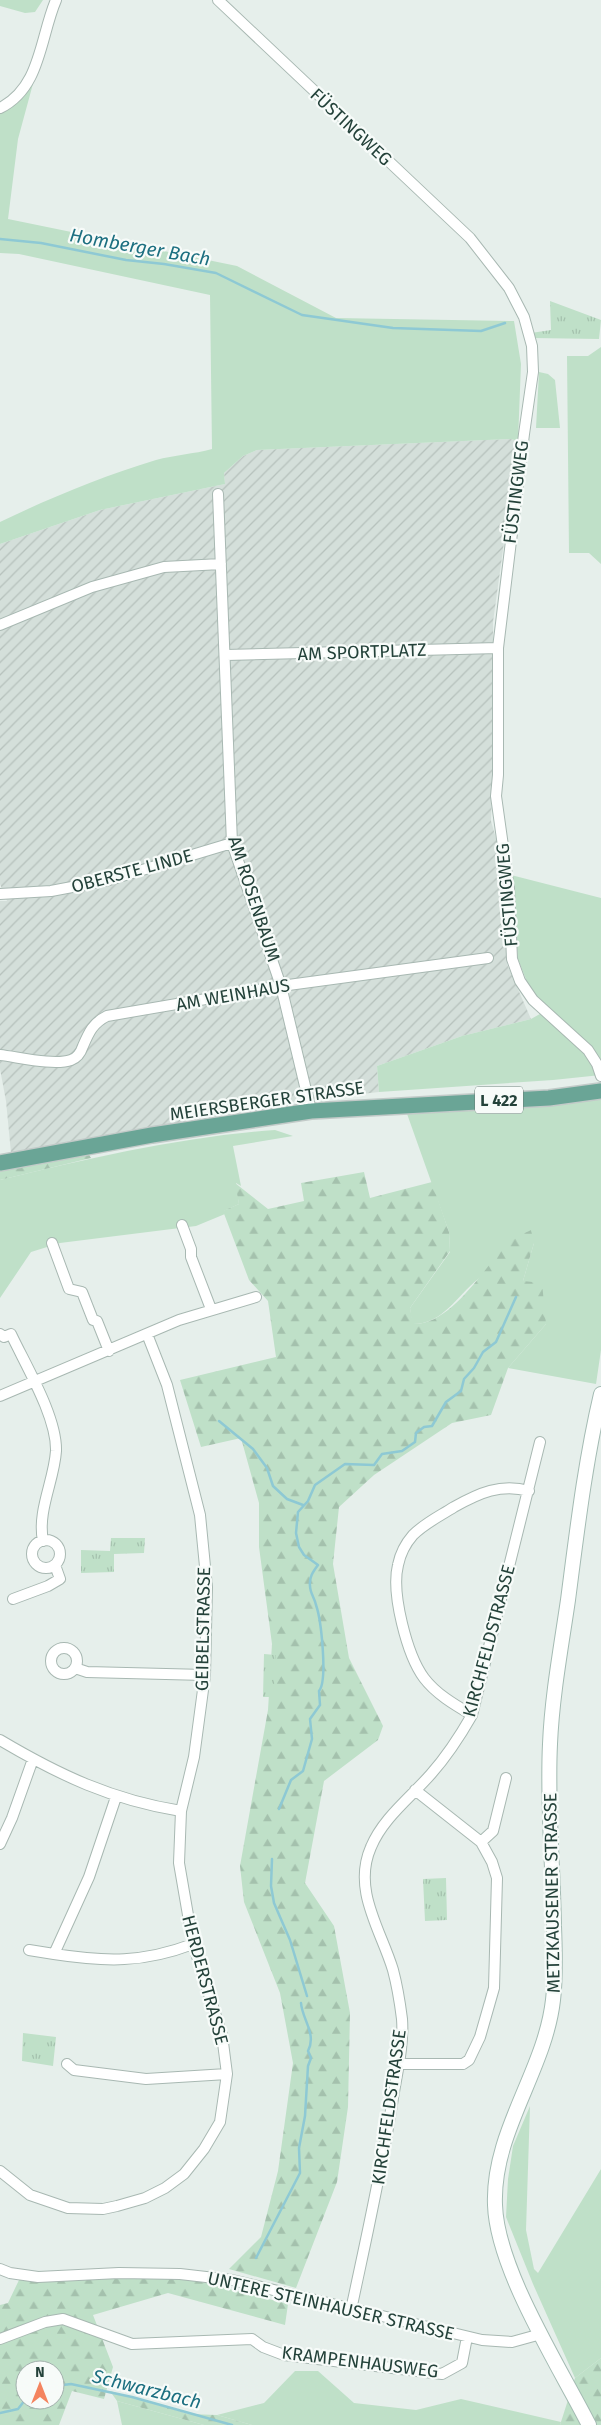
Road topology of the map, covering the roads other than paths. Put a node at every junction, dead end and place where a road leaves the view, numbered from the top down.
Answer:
1 (56, 0) edge
2 (218, 0) edge
3 (0, 108) edge
4 (218, 494) dead end
5 (221, 564) junction
6 (0, 625) edge
7 (498, 648) junction
8 (226, 655) junction
9 (232, 843) junction
10 (0, 894) edge
11 (488, 958) dead end
12 (281, 986) junction
13 (0, 1055) edge
14 (601, 1076) edge
15 (601, 1091) edge
16 (311, 1110) junction
17 (0, 1163) edge
18 (182, 1225) dead end
19 (52, 1243) dead end
20 (256, 1297) dead end
21 (211, 1309) junction
22 (0, 1334) edge
23 (147, 1334) junction
24 (109, 1350) junction
25 (34, 1382) junction
26 (601, 1394) edge
27 (0, 1396) edge
28 (540, 1442) dead end
29 (529, 1491) junction
30 (43, 1541) junction
31 (55, 1566) junction
32 (13, 1599) dead end
33 (75, 1668) dead end
34 (205, 1675) junction
35 (472, 1715) junction
36 (0, 1740) edge
37 (33, 1759) junction
38 (506, 1778) dead end
39 (415, 1790) junction
40 (116, 1797) junction
41 (181, 1811) junction
42 (481, 1842) junction
43 (0, 1844) edge
44 (193, 1944) junction
45 (29, 1950) dead end
46 (54, 1954) junction
47 (67, 2064) dead end
48 (398, 2064) junction
49 (227, 2074) junction
50 (0, 2171) edge
51 (0, 2269) edge
52 (351, 2310) junction
53 (541, 2334) junction
54 (467, 2336) junction
55 (0, 2338) edge
56 (589, 2425) edge

1 - 3 street
2 - 7 street, FÜSTINGWEG
4 - 5 street, AM ROSENBAUM
5 - 6 street
5 - 8 street, AM ROSENBAUM
7 - 8 street, AM SPORTPLATZ
7 - 14 street, FÜSTINGWEG
8 - 9 street, AM ROSENBAUM
9 - 10 street, OBERSTE LINDE
9 - 12 street, AM ROSENBAUM
11 - 12 street, AM WEINHAUS
12 - 13 street, AM WEINHAUS
12 - 16 street, AM ROSENBAUM
15 - 16 main road, MEIERSBERGER STRASSE / L 422
16 - 17 main road, MEIERSBERGER STRASSE / L 422
18 - 21 street
19 - 24 street
20 - 21 street
21 - 23 street
22 - 25 street
23 - 24 street
23 - 34 street, GEIBELSTRASSE
24 - 25 street
25 - 27 street
25 - 30 street
26 - 53 main road, METZKAUSENER STRASSE
28 - 29 street, KIRCHFELDSTRASSE
29 - 35 street, KIRCHFELDSTRASSE
29 - 35 street
30 - 31 street
30 - 31 street
31 - 32 street
33 - 34 street
34 - 41 street, GEIBELSTRASSE
35 - 39 street, KIRCHFELDSTRASSE
36 - 37 street
37 - 40 street
37 - 43 street
38 - 42 street
39 - 42 street
39 - 48 street, KIRCHFELDSTRASSE
40 - 41 street
40 - 46 street
41 - 44 street, HERDERSTRASSE
42 - 48 street
44 - 46 street
44 - 49 street, HERDERSTRASSE
45 - 46 street
47 - 49 street
48 - 52 street, KIRCHFELDSTRASSE
49 - 50 street, HERDERSTRASSE
51 - 52 street, UNTERE STEINHAUSER STRASSE
52 - 54 street, UNTERE STEINHAUSER STRASSE
53 - 54 street, UNTERE STEINHAUSER STRASSE
53 - 56 main road, METZKAUSENER STRASSE
54 - 55 street, KRAMPENHAUSWEG

